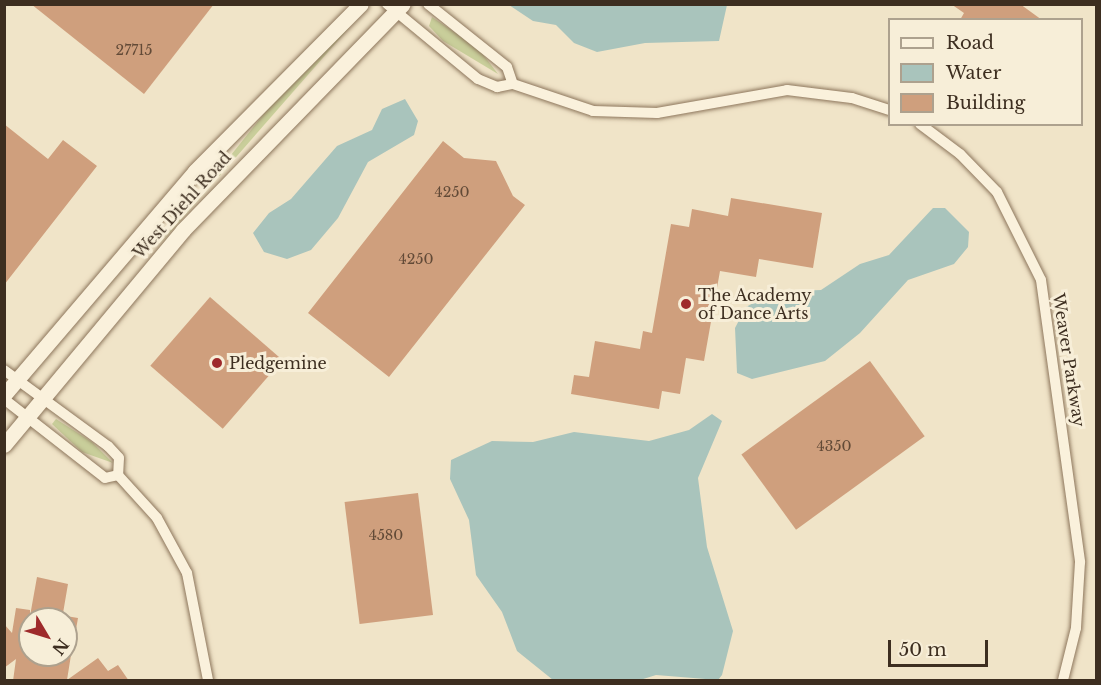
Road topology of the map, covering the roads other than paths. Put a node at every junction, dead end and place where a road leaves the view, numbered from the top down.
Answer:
1 (361, 4) edge
2 (428, 4) edge
3 (395, 7) edge
4 (513, 84) junction
5 (888, 109) edge
6 (923, 126) edge
7 (11, 374) edge
8 (4, 397) edge
9 (42, 397) junction
10 (27, 417) junction
11 (4, 445) edge
12 (118, 475) junction
13 (208, 681) edge
14 (1063, 681) edge

1 - 7 street, West Diehl Road
2 - 4 street
3 - 4 street
3 - 9 street, West Diehl Road
4 - 5 street
6 - 14 street, Weaver Parkway
7 - 8 street, West Diehl Road
7 - 9 street
8 - 10 street
9 - 10 street, West Diehl Road
9 - 12 street
10 - 11 street, West Diehl Road
10 - 12 street
12 - 13 street

